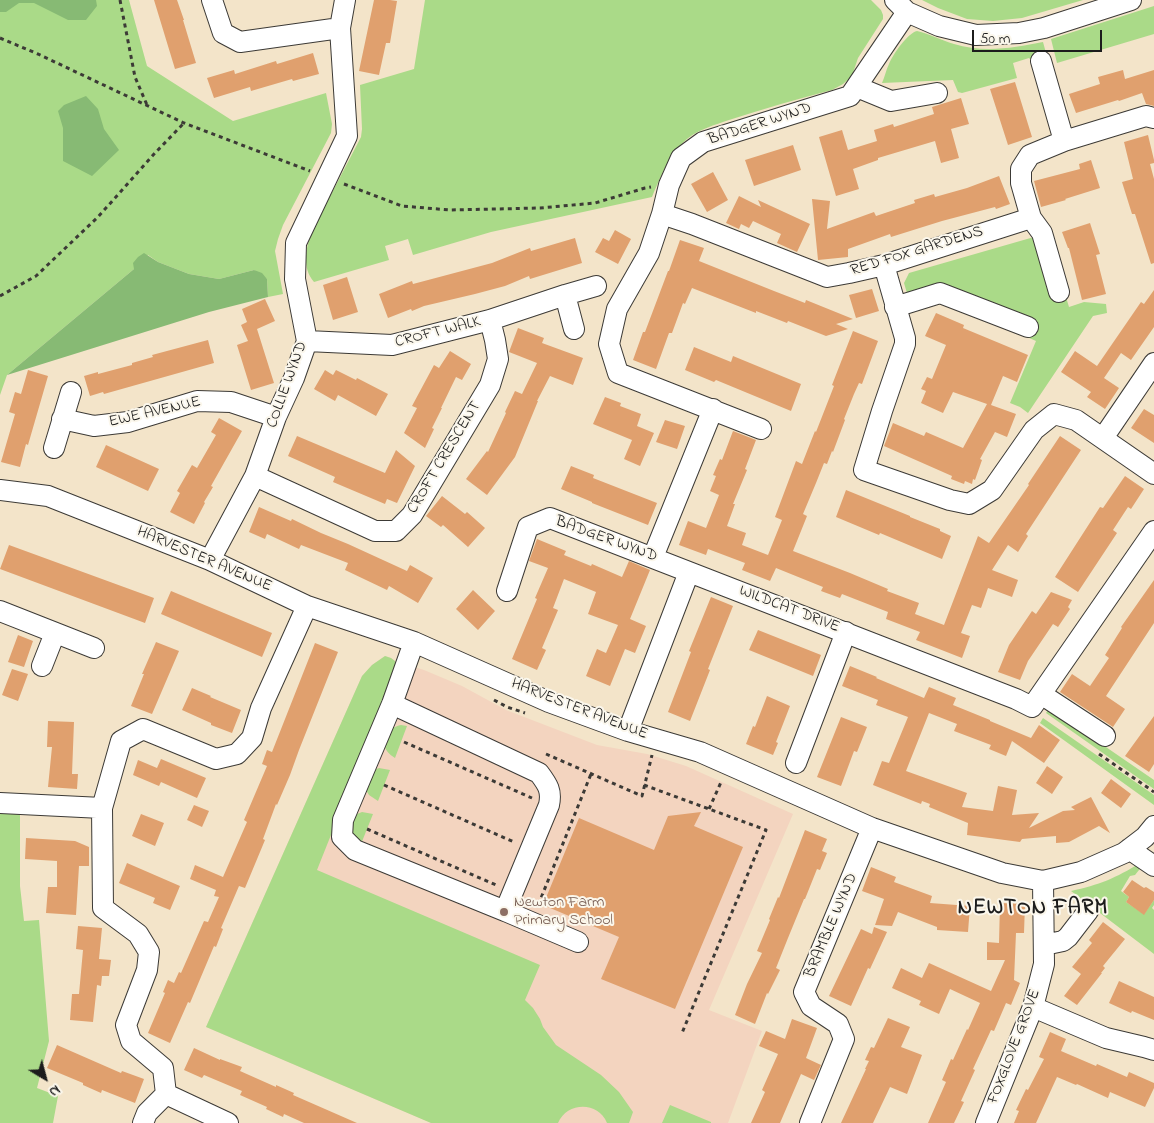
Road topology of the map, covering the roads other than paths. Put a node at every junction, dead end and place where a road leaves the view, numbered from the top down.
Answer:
1 (212, 0) edge
2 (345, 0) edge
3 (1131, 0) edge
4 (901, 6) edge
5 (340, 28) junction
6 (1041, 61) dead end
7 (858, 86) junction
8 (937, 93) dead end
9 (1154, 118) edge
10 (1064, 141) junction
11 (662, 214) junction
12 (1032, 218) junction
13 (884, 265) junction
14 (596, 286) dead end
15 (1059, 292) dead end
16 (565, 295) junction
17 (895, 307) junction
18 (490, 320) junction
19 (1028, 327) dead end
20 (574, 329) dead end
21 (307, 341) junction
22 (1154, 364) edge
23 (70, 392) dead end
24 (713, 409) junction
25 (276, 416) junction
26 (62, 419) junction
27 (761, 429) dead end
28 (1103, 438) junction
29 (54, 448) dead end
30 (1154, 474) edge
31 (255, 476) junction
32 (0, 490) edge
33 (1154, 531) edge
34 (653, 557) junction
35 (210, 560) junction
36 (690, 572) junction
37 (508, 591) dead end
38 (307, 606) junction
39 (0, 611) edge
40 (846, 632) junction
41 (55, 633) junction
42 (414, 642) junction
43 (94, 648) dead end
44 (42, 666) dead end
45 (1041, 694) junction
46 (392, 704) junction
47 (628, 731) junction
48 (1105, 736) dead end
49 (796, 763) dead end
50 (0, 803) edge
51 (102, 808) junction
52 (1154, 826) edge
53 (872, 828) junction
54 (1129, 849) junction
55 (1154, 866) edge
56 (1043, 881) junction
57 (505, 911) junction
58 (1088, 911) dead end
59 (578, 942) dead end
60 (1044, 945) junction
61 (1034, 1007) junction
62 (1154, 1050) edge
63 (166, 1094) junction
64 (143, 1123) edge
65 (228, 1123) edge
66 (810, 1123) edge
67 (986, 1123) edge

1 - 5 street
2 - 5 street, COLLIE WYND
3 - 4 street
4 - 7 street, BADGER WYND
5 - 21 street, COLLIE WYND
6 - 10 street
7 - 8 street
7 - 11 street, BADGER WYND
9 - 10 street
10 - 12 street
11 - 13 street, RED FOX GARDENS
11 - 24 street, BADGER WYND
12 - 13 street, RED FOX GARDENS
12 - 15 street
13 - 17 street
14 - 16 street, CROFT WALK
16 - 18 street, CROFT WALK
16 - 20 street
17 - 19 street
17 - 28 street
18 - 21 street, CROFT WALK
18 - 31 street, CROFT CRESCENT
21 - 25 street, COLLIE WYND
22 - 28 street
23 - 26 street
24 - 27 street
24 - 34 street
25 - 26 street, EWE AVENUE
25 - 31 street, COLLIE WYND
26 - 29 street
28 - 30 street
31 - 35 street, COLLIE WYND
32 - 35 street, HARVESTER AVENUE
33 - 45 street, WILDCAT DRIVE
34 - 36 street, BADGER WYND
34 - 37 street, BADGER WYND
35 - 38 street, HARVESTER AVENUE
36 - 40 street, WILDCAT DRIVE
36 - 47 street
38 - 42 street, HARVESTER AVENUE
38 - 51 street
39 - 41 street
40 - 45 street, WILDCAT DRIVE
40 - 49 street
41 - 43 street
41 - 44 street
42 - 46 street
42 - 47 street, HARVESTER AVENUE
45 - 48 street
46 - 57 street
46 - 57 street
47 - 53 street, HARVESTER AVENUE
50 - 51 street
51 - 63 street
52 - 54 street, HARVESTER AVENUE
53 - 56 street, HARVESTER AVENUE
53 - 66 street, BRAMBLE WYND
54 - 55 street
54 - 56 street, HARVESTER AVENUE
56 - 60 street, FOXGLOVE GROVE
57 - 59 street
58 - 60 street
60 - 61 street, FOXGLOVE GROVE
61 - 62 street
61 - 67 street, FOXGLOVE GROVE
63 - 64 street
63 - 65 street

